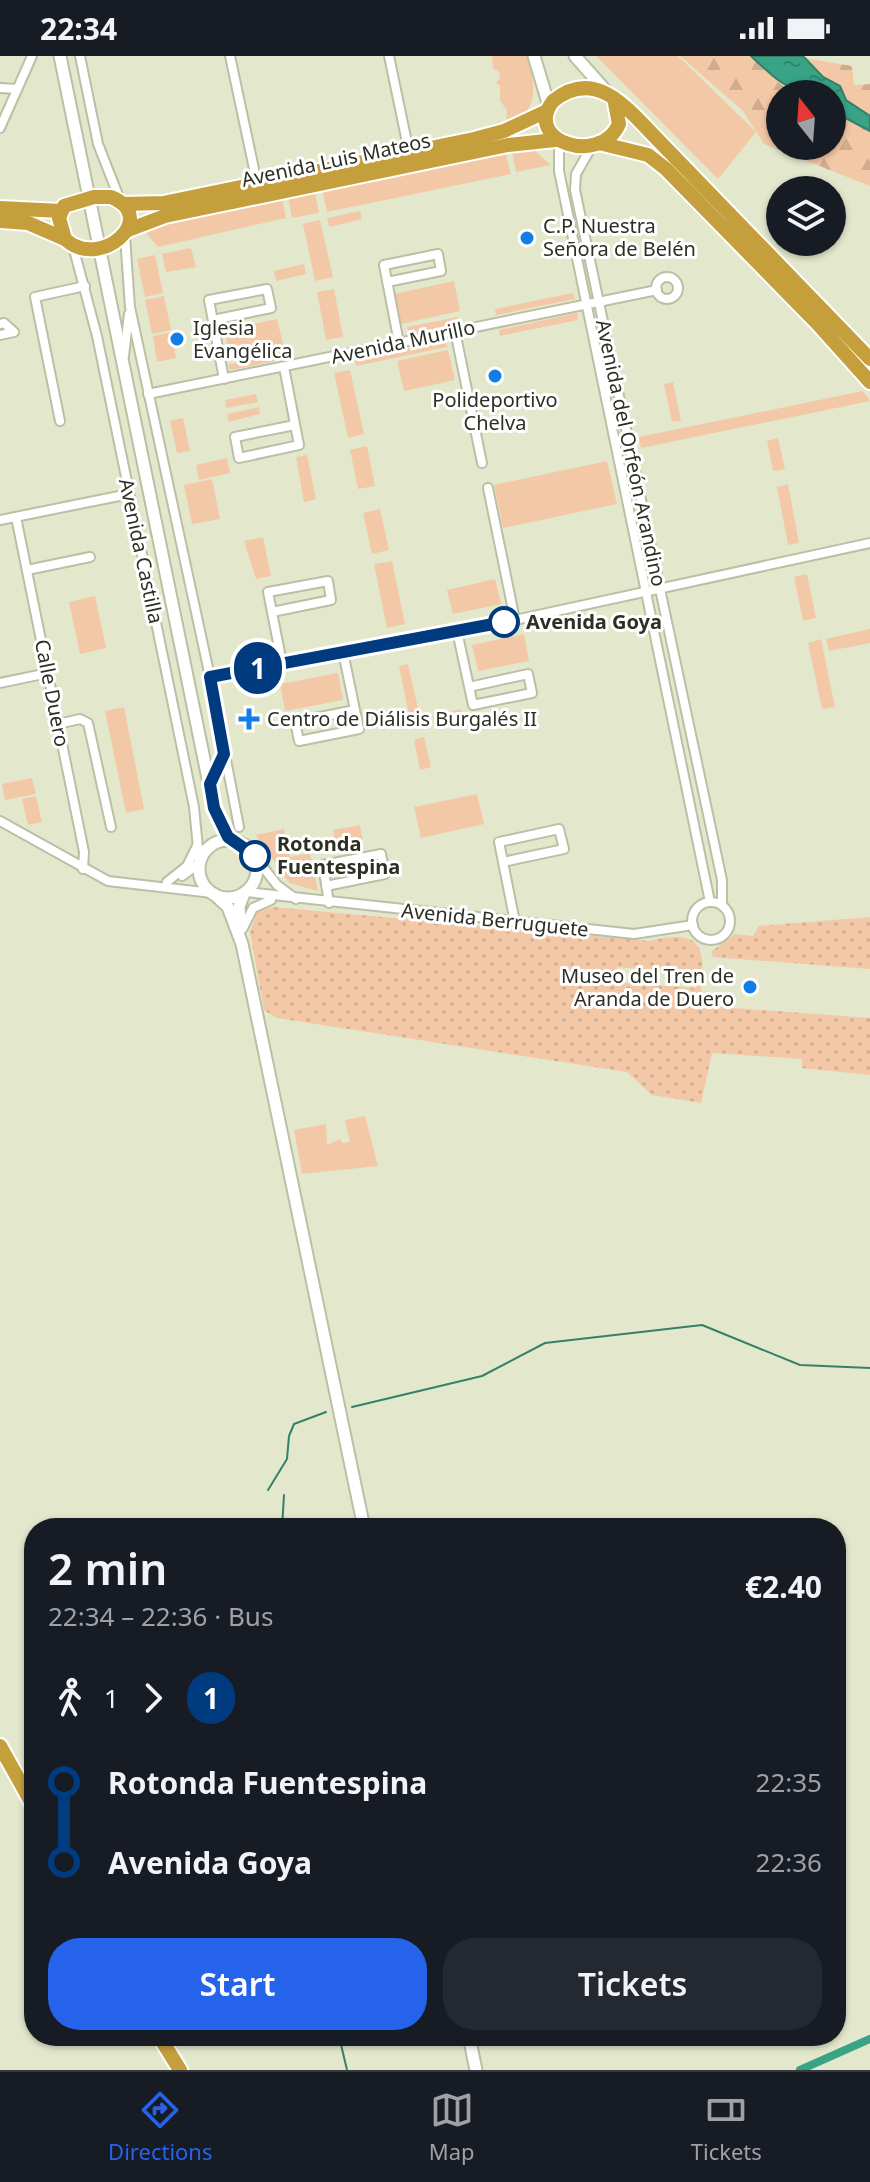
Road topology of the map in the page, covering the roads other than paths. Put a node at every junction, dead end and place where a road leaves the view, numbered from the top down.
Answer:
1 (32, 56) edge
2 (60, 56) edge
3 (80, 56) edge
4 (230, 56) edge
5 (389, 56) edge
6 (534, 56) edge
7 (575, 56) edge
8 (0, 88) edge
9 (17, 89) junction
10 (610, 94) junction
11 (544, 111) junction
12 (0, 128) edge
13 (557, 141) junction
14 (596, 144) junction
15 (409, 152) junction
16 (257, 183) junction
17 (89, 198) junction
18 (122, 202) junction
19 (0, 208) edge
20 (61, 211) junction
21 (0, 221) edge
22 (126, 233) junction
23 (69, 242) junction
24 (98, 248) junction
25 (387, 282) junction
26 (85, 286) junction
27 (657, 290) dead end
28 (600, 301) junction
29 (586, 304) junction
30 (130, 307) junction
31 (213, 320) junction
32 (0, 324) edge
33 (455, 331) junction
34 (0, 335) edge
35 (399, 343) junction
36 (870, 359) edge
37 (122, 365) junction
38 (284, 367) junction
39 (224, 379) junction
40 (870, 382) edge
41 (148, 394) junction
42 (60, 421) dead end
43 (295, 425) junction
44 (482, 463) dead end
45 (488, 488) dead end
46 (129, 494) junction
47 (16, 517) junction
48 (0, 520) edge
49 (870, 543) edge
50 (90, 557) dead end
51 (27, 570) junction
52 (660, 589) junction
53 (646, 593) junction
54 (272, 612) junction
55 (515, 620) junction
56 (457, 631) junction
57 (343, 652) junction
58 (282, 663) junction
59 (48, 673) junction
60 (210, 677) junction
61 (0, 683) edge
62 (469, 687) junction
63 (355, 710) junction
64 (58, 724) junction
65 (224, 754) junction
66 (210, 784) junction
67 (214, 808) junction
68 (0, 821) edge
69 (111, 827) dead end
70 (239, 827) dead end
71 (236, 844) junction
72 (200, 853) junction
73 (255, 857) junction
74 (503, 862) junction
75 (83, 869) junction
76 (167, 882) junction
77 (153, 886) junction
78 (326, 886) junction
79 (245, 892) junction
80 (213, 894) junction
81 (280, 898) junction
82 (296, 899) junction
83 (710, 902) junction
84 (329, 903) junction
85 (722, 905) junction
86 (515, 922) junction
87 (693, 925) junction
88 (242, 940) junction
89 (362, 1518) edge
90 (0, 1746) edge
91 (24, 1789) edge
92 (165, 2046) edge
93 (471, 2046) edge
94 (180, 2070) edge
95 (476, 2070) edge

1 - 9 street
2 - 17 street, Avenida Castilla
3 - 18 street
4 - 16 street
5 - 15 street
6 - 11 street
7 - 10 street
8 - 9 street
9 - 12 street
10 - 11 highway
10 - 14 highway
10 - 36 highway
11 - 13 highway
11 - 15 highway, Avenida Luis Mateos
13 - 14 highway
13 - 22 highway, Avenida Luis Mateos
13 - 29 street, Avenida del Orfeón Arandino
14 - 28 street, Avenida del Orfeón Arandino
14 - 40 highway
15 - 16 highway, Avenida Luis Mateos
16 - 18 highway, Avenida Luis Mateos
17 - 18 highway, Avenida Luis Mateos
17 - 20 highway
17 - 24 street, Avenida Castilla
18 - 22 highway
19 - 20 highway
20 - 23 highway
21 - 23 highway
22 - 24 highway, Avenida Luis Mateos
22 - 30 street, Avenida Castilla
23 - 24 highway
23 - 26 street, Avenida Castilla
24 - 37 street, Avenida Castilla
25 - 25 street
25 - 35 street
26 - 42 street
26 - 46 street, Avenida Castilla
27 - 28 street, Avenida Murillo
28 - 29 street, Avenida Murillo
28 - 52 street, Avenida del Orfeón Arandino
29 - 33 street, Avenida Murillo
29 - 53 street, Avenida del Orfeón Arandino
30 - 37 street, Avenida Castilla
30 - 41 street, Avenida Castilla
31 - 31 street
31 - 39 street
32 - 34 street
33 - 35 street, Avenida Murillo
33 - 44 street
35 - 38 street, Avenida Murillo
37 - 66 street, Avenida Castilla
38 - 39 street, Avenida Murillo
38 - 43 street
39 - 41 street, Avenida Murillo
41 - 60 street, Avenida Castilla
43 - 43 street
45 - 55 street
46 - 47 street
46 - 72 street, Avenida Castilla
47 - 48 street
47 - 51 street, Calle Duero
49 - 52 street
50 - 51 street
51 - 59 street, Calle Duero
52 - 53 street
52 - 85 street, Avenida del Orfeón Arandino
53 - 55 street
53 - 83 street, Avenida del Orfeón Arandino
54 - 54 street
54 - 58 street
55 - 56 street
56 - 57 street
56 - 62 street
57 - 58 street
57 - 63 street
58 - 60 street
59 - 61 street
59 - 64 street, Calle Duero
60 - 65 street, Avenida Castilla
62 - 62 street
63 - 63 street
64 - 69 street
64 - 75 street, Calle Duero
65 - 66 street
65 - 70 street, Avenida Castilla
66 - 67 street, Avenida Castilla
67 - 71 street, Avenida Castilla
67 - 72 street, Avenida Castilla
68 - 75 street
71 - 72 street
71 - 73 street
72 - 76 street
72 - 76 street
72 - 80 street
73 - 79 street
73 - 82 street
74 - 74 street
74 - 86 street
75 - 77 street
76 - 77 street
77 - 80 street
78 - 78 street
78 - 84 street
79 - 80 street
79 - 81 street, Avenida Berruguete
79 - 88 street
80 - 88 street
81 - 82 street, Avenida Berruguete
81 - 88 street
82 - 84 street, Avenida Berruguete
83 - 85 street
83 - 87 street
84 - 86 street, Avenida Berruguete
85 - 87 street
86 - 87 street, Avenida Berruguete
88 - 89 street
90 - 91 highway
92 - 94 highway
93 - 95 street

